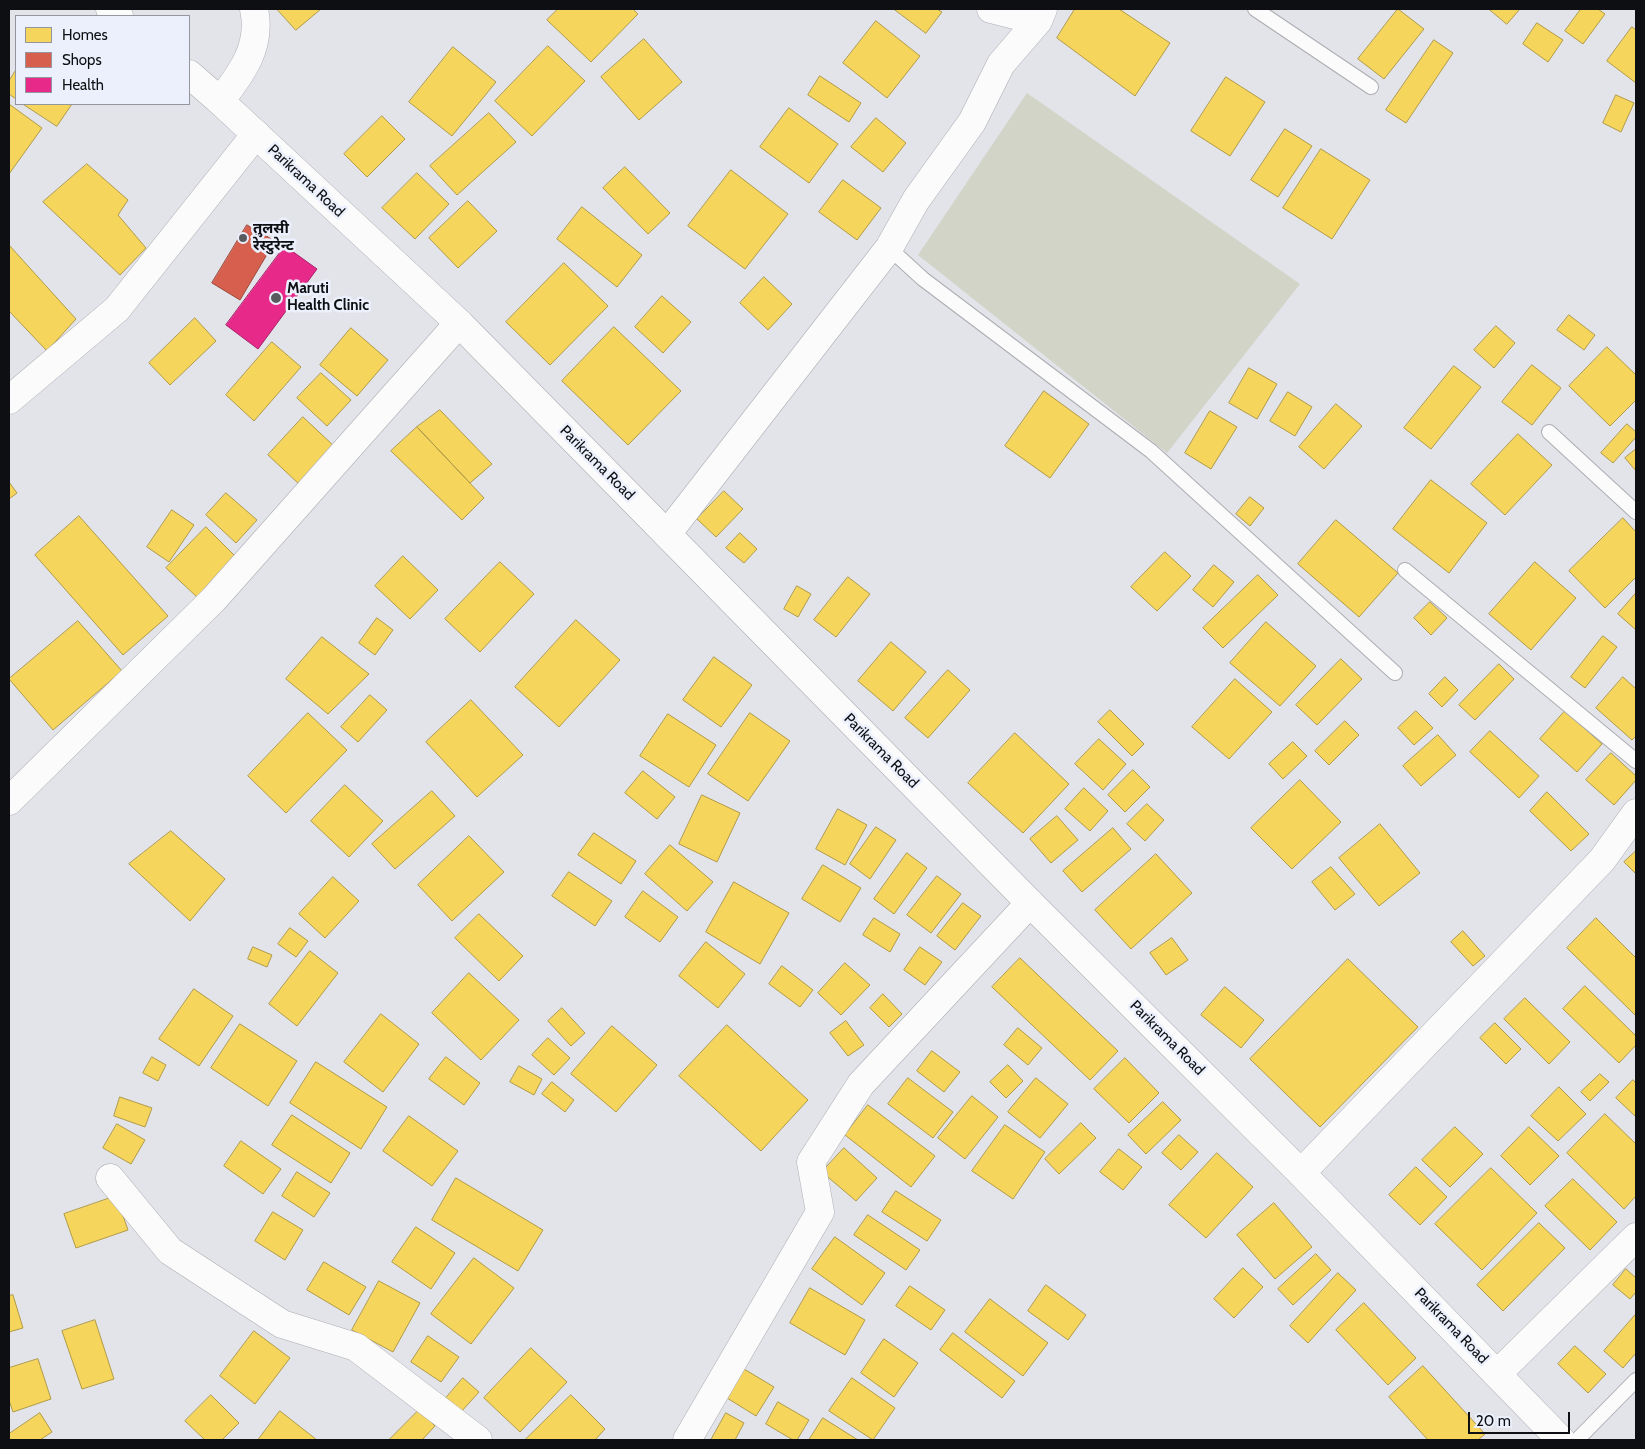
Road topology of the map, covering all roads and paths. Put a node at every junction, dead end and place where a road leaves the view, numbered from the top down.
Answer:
1 (254, 9) edge
2 (991, 9) edge
3 (1255, 9) edge
4 (1040, 15) edge
5 (190, 75) edge
6 (1371, 87) dead end
7 (220, 101) junction
8 (256, 134) junction
9 (888, 248) junction
10 (459, 323) junction
11 (9, 400) edge
12 (1549, 432) dead end
13 (1636, 512) edge
14 (667, 534) junction
15 (1405, 570) dead end
16 (1395, 673) dead end
17 (1636, 761) edge
18 (9, 800) edge
19 (1636, 813) edge
20 (1030, 903) junction
21 (1302, 1173) junction
22 (110, 1178) dead end
23 (1636, 1237) edge
24 (1497, 1374) junction
25 (1636, 1380) edge
26 (478, 1440) edge
27 (687, 1440) edge
28 (1561, 1440) edge
29 (1577, 1440) edge

1 - 7 street
2 - 4 street
3 - 6 lane
4 - 9 street
5 - 7 street, Parikrama Road
7 - 8 street, Parikrama Road
8 - 10 street, Parikrama Road
8 - 11 street
9 - 14 street
9 - 16 lane
10 - 14 street, Parikrama Road
10 - 18 street
12 - 13 lane
14 - 20 street, Parikrama Road
15 - 17 lane
19 - 21 street
20 - 21 street, Parikrama Road
20 - 27 street
21 - 24 street, Parikrama Road
22 - 26 street
23 - 24 street
24 - 28 street, Parikrama Road
25 - 29 lane

